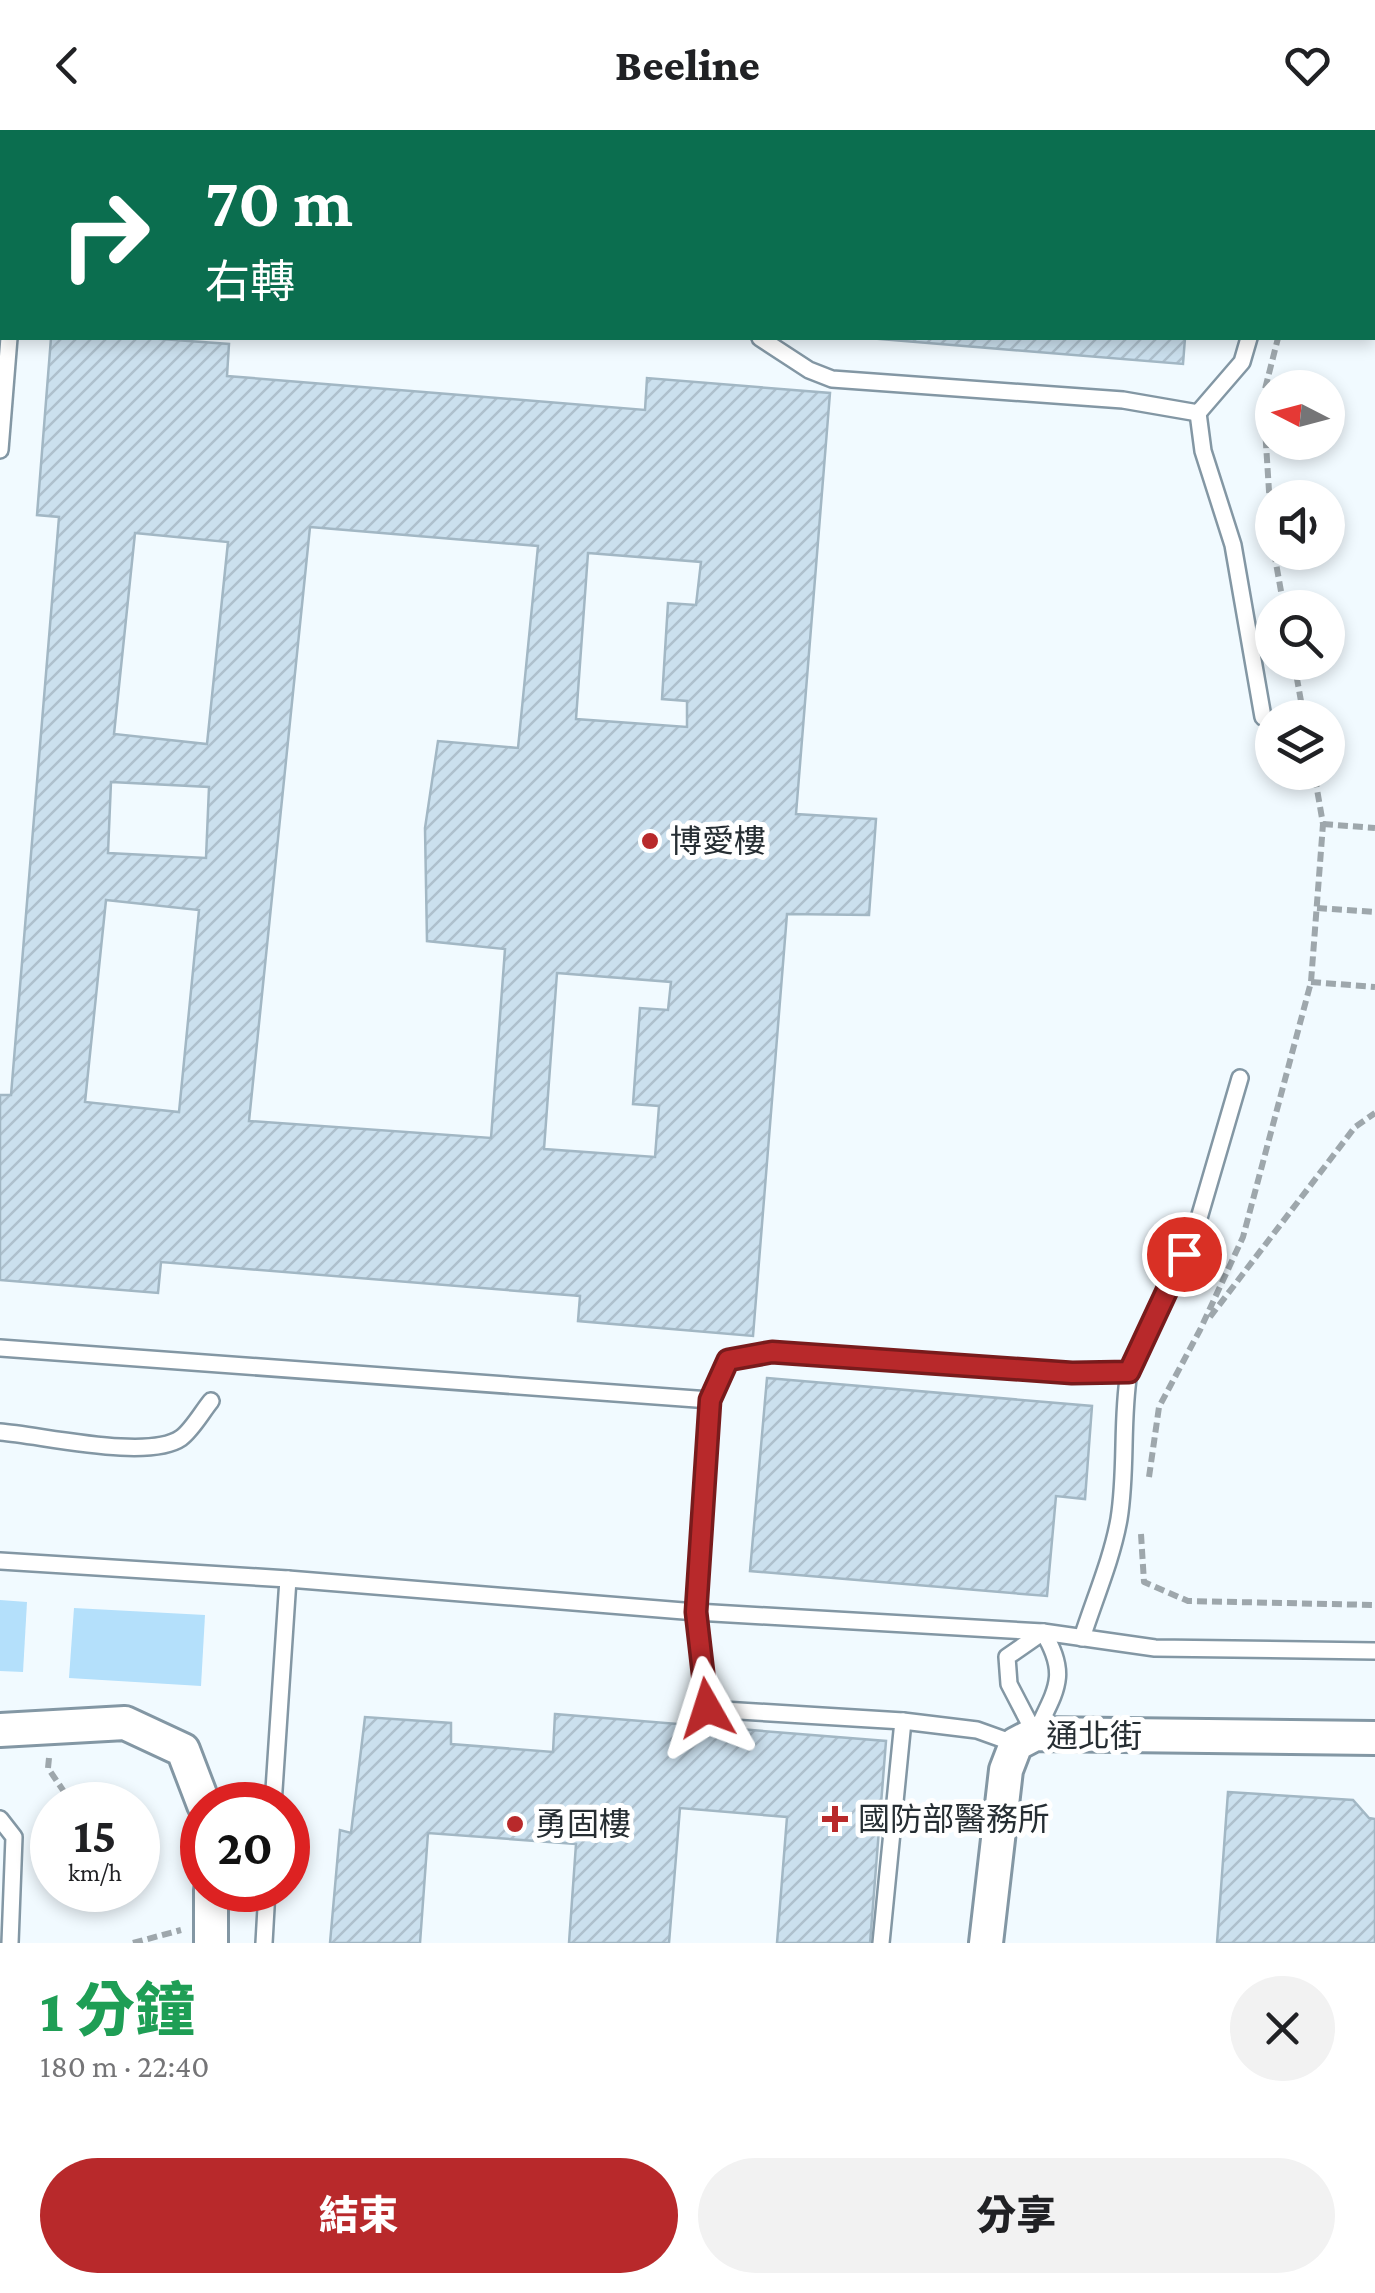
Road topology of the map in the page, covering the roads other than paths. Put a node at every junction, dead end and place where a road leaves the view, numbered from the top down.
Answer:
1 (9, 340) edge
2 (763, 340) edge
3 (1248, 340) edge
4 (1198, 413) junction
5 (0, 450) edge
6 (1260, 700) edge
7 (1240, 1078) dead end
8 (0, 1348) edge
9 (1129, 1372) junction
10 (710, 1400) junction
11 (211, 1402) dead end
12 (0, 1432) edge
13 (0, 1561) edge
14 (288, 1579) junction
15 (696, 1612) junction
16 (1043, 1632) junction
17 (1082, 1638) junction
18 (1375, 1651) edge
19 (903, 1721) junction
20 (0, 1730) edge
21 (1375, 1738) edge
22 (1025, 1739) junction
23 (195, 1782) edge
24 (275, 1782) edge
25 (0, 1819) edge
26 (266, 1912) edge
27 (10, 1943) edge
28 (264, 1943) edge
29 (881, 1943) edge
30 (986, 1943) edge

1 - 5 lane
2 - 4 lane
3 - 4 lane
4 - 6 lane
7 - 9 lane
8 - 10 lane
9 - 10 lane
9 - 17 lane
10 - 15 lane
11 - 12 lane
13 - 14 lane
14 - 15 lane
14 - 24 lane
15 - 16 lane
15 - 19 lane
16 - 17 lane
16 - 22 lane
16 - 22 lane
17 - 18 lane
19 - 22 lane
19 - 29 lane
20 - 23 street
21 - 22 street, 通北街
22 - 30 street, 通北街
25 - 27 lane
26 - 28 lane

